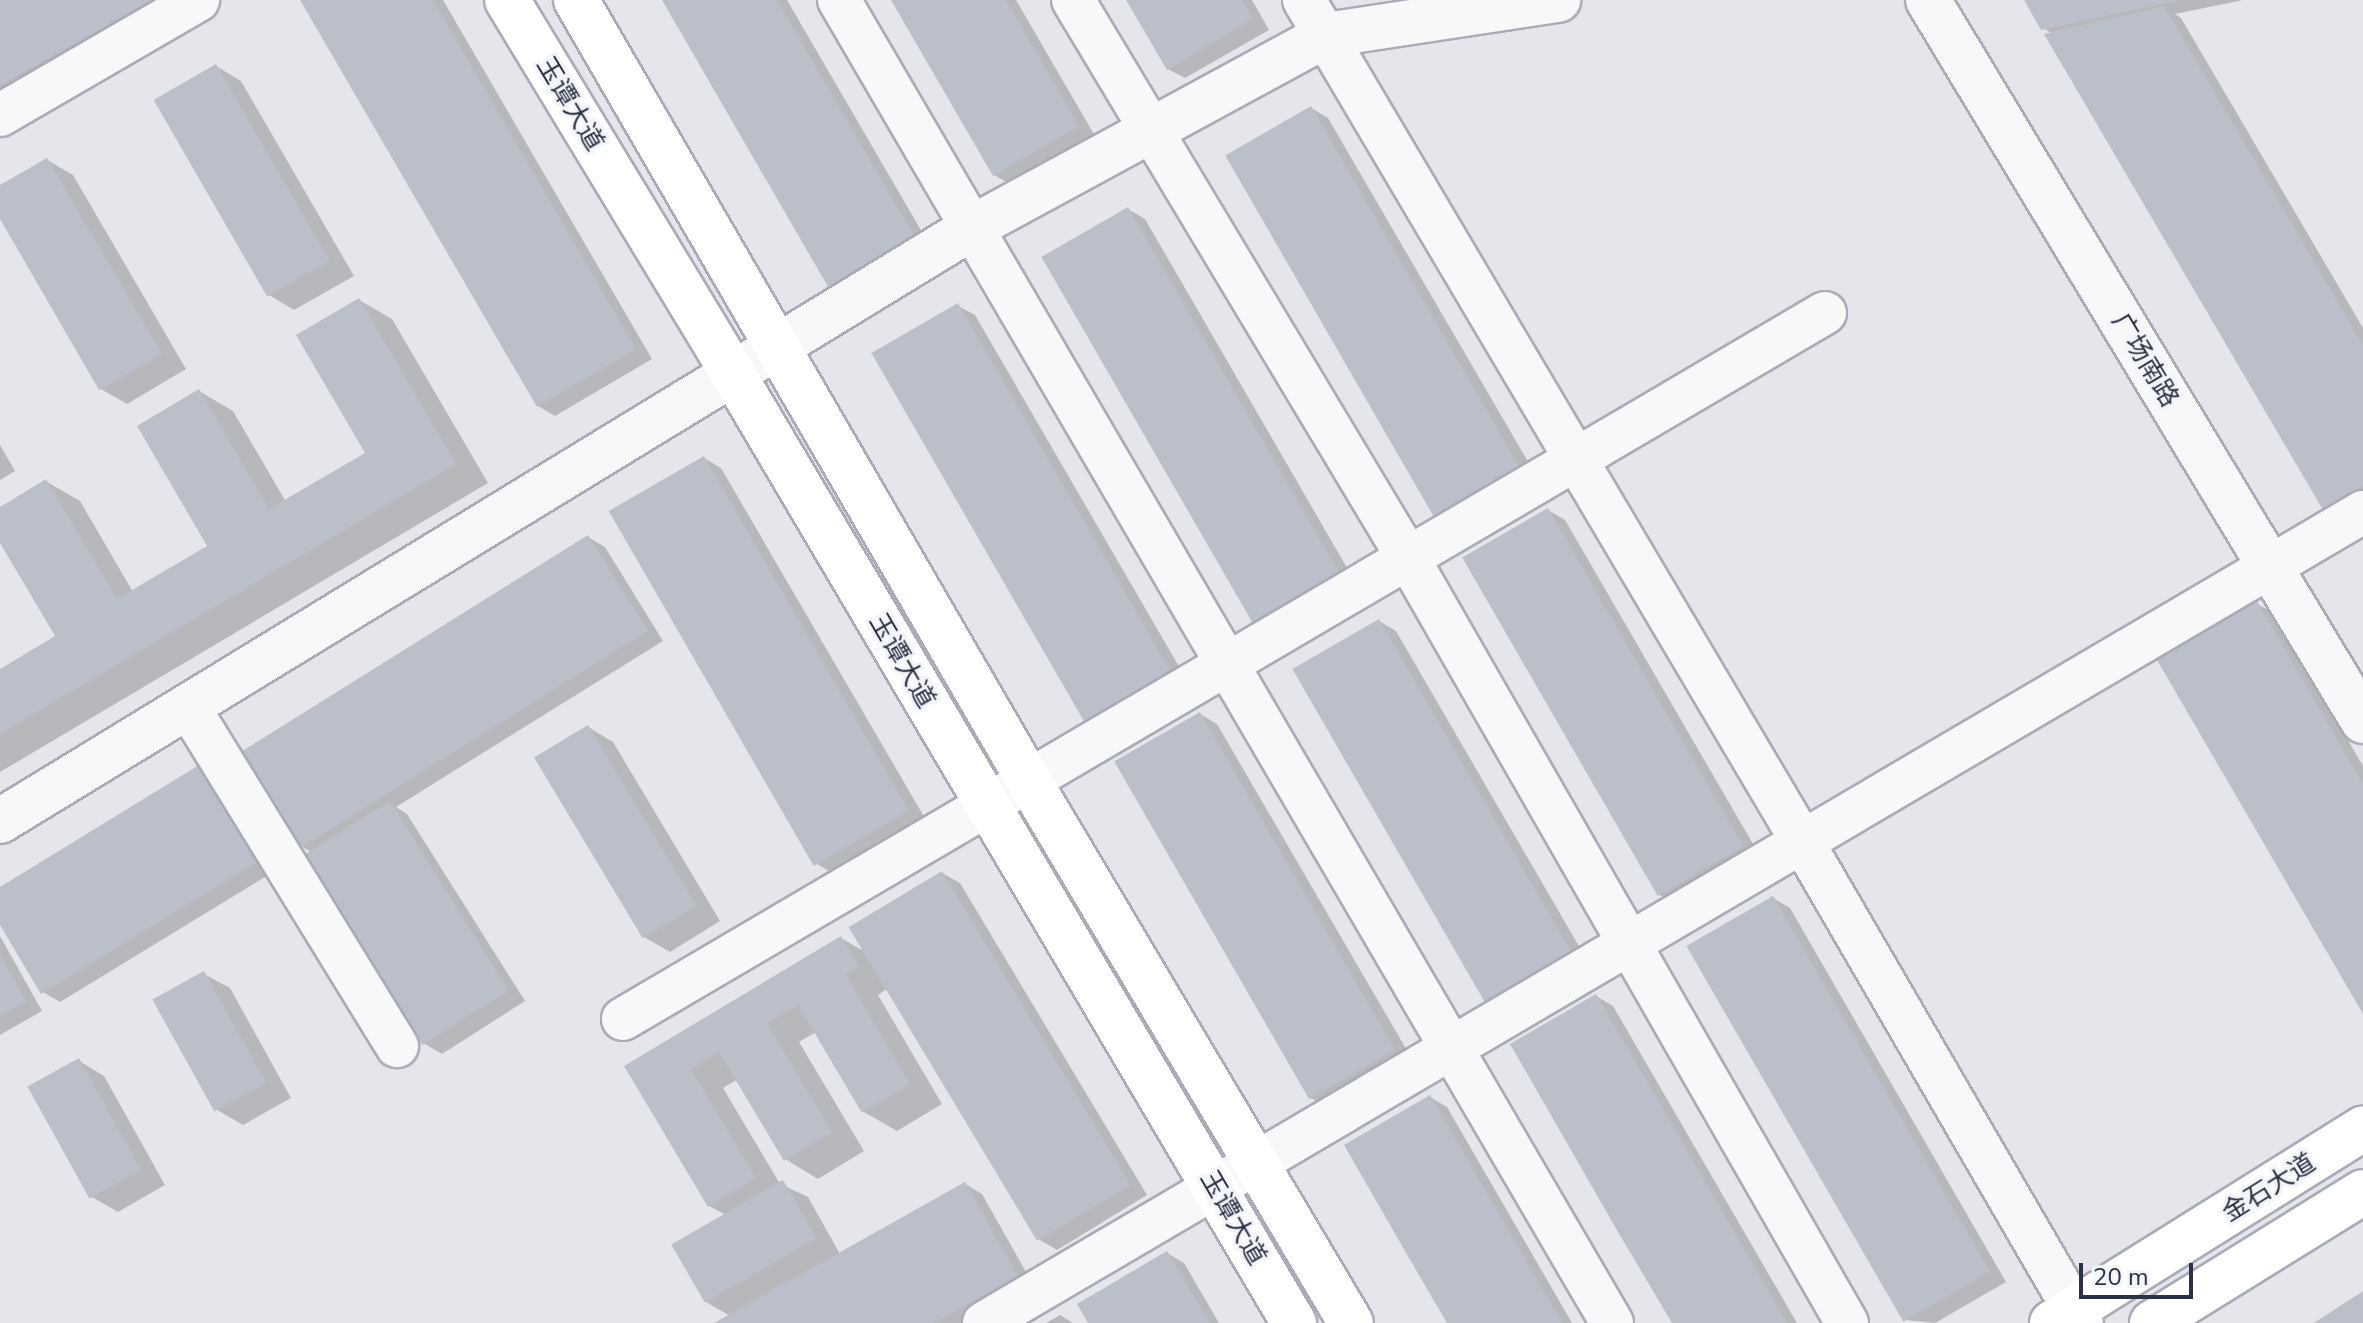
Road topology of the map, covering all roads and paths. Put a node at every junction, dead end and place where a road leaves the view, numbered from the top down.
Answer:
1 (198, 0) edge
2 (507, 0) edge
3 (576, 0) edge
4 (839, 0) edge
5 (1073, 0) edge
6 (1558, 0) edge
7 (1928, 0) edge
8 (1315, 18) edge
9 (0, 115) edge
10 (1148, 130) junction
11 (973, 227) junction
12 (1825, 313) dead end
13 (778, 343) junction
14 (732, 372) junction
15 (1576, 460) junction
16 (2363, 512) edge
17 (1408, 558) junction
18 (1226, 665) junction
19 (189, 708) junction
20 (2363, 721) edge
21 (1029, 781) junction
22 (987, 805) junction
23 (0, 821) edge
24 (1802, 841) junction
25 (1631, 942) junction
26 (623, 1019) dead end
27 (397, 1046) dead end
28 (1453, 1047) junction
29 (2363, 1129) edge
30 (1258, 1162) junction
31 (1216, 1187) junction
32 (2363, 1192) edge
33 (2069, 1319) edge
34 (984, 1323) edge
35 (1294, 1323) edge
36 (1351, 1323) edge
37 (1612, 1323) edge
38 (1847, 1323) edge
39 (2152, 1323) edge

1 - 9 street
2 - 14 main road, 玉谭大道
3 - 13 main road, 玉谭大道
4 - 11 street
5 - 10 street
6 - 8 street
7 - 20 street, 广场南路
8 - 10 street
8 - 15 street
10 - 11 street
10 - 17 street
11 - 13 street
11 - 18 street
12 - 15 street
13 - 14 street
13 - 21 main road, 玉谭大道
14 - 19 street
14 - 22 main road, 玉谭大道
15 - 17 street
15 - 24 street
16 - 24 street
17 - 18 street
17 - 25 street
18 - 21 street
18 - 28 street
19 - 23 street
19 - 27 street
21 - 22 street
21 - 30 main road, 玉谭大道
22 - 26 street
22 - 31 main road, 玉谭大道
24 - 25 street
24 - 33 street
25 - 28 street
25 - 38 street
28 - 30 street
28 - 37 street
29 - 33 main road, 金石大道
30 - 31 street
30 - 36 main road, 玉谭大道
31 - 34 street
31 - 35 main road, 玉谭大道
32 - 39 main road, 金石大道

